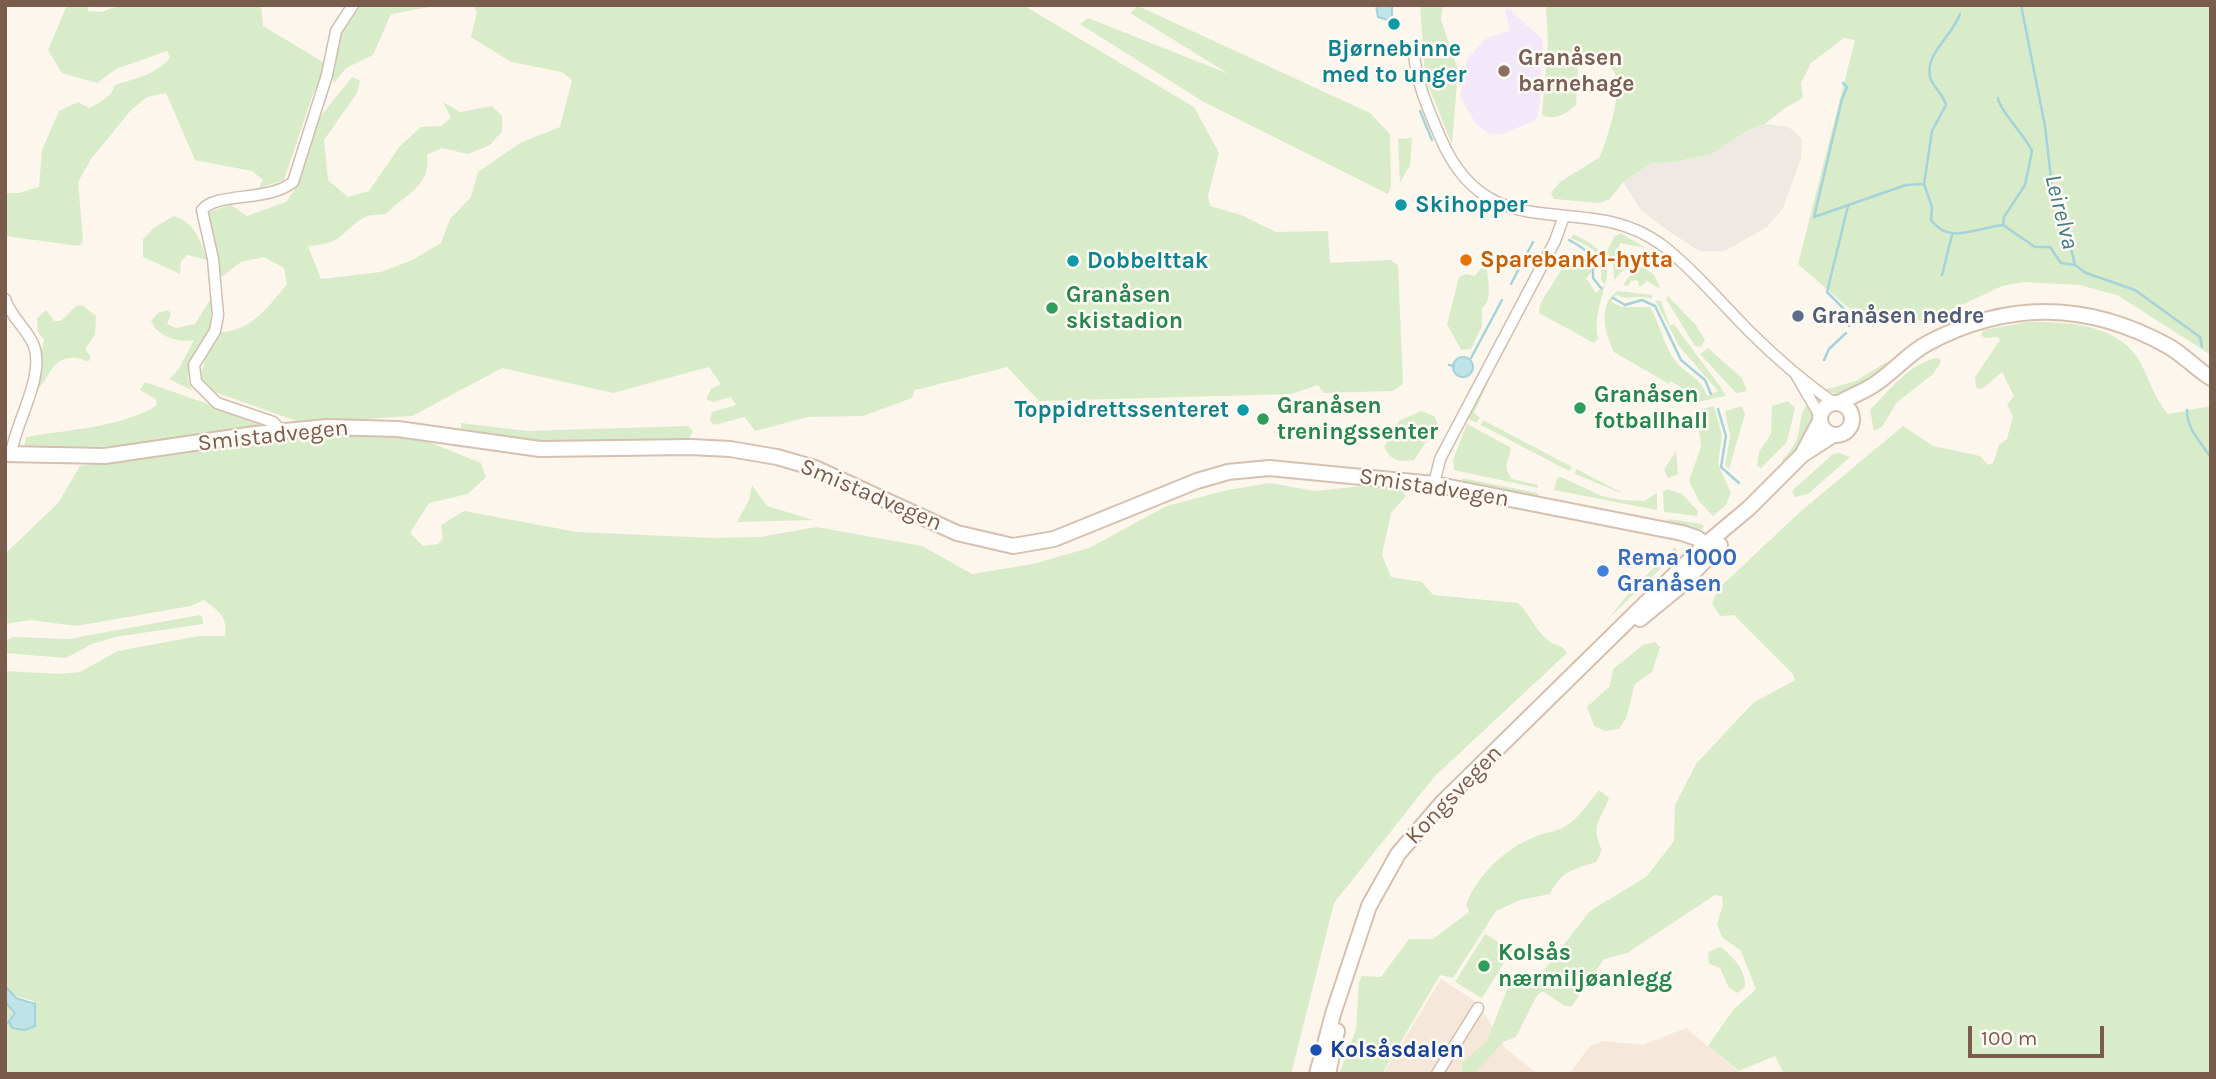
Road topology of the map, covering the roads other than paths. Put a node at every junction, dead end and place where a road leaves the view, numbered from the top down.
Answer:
1 (353, 5) edge
2 (1414, 54) dead end
3 (1564, 216) junction
4 (5, 299) edge
5 (1794, 373) junction
6 (2208, 379) edge
7 (1874, 385) junction
8 (1836, 403) junction
9 (1852, 417) junction
10 (1820, 419) junction
11 (281, 430) junction
12 (1833, 435) junction
13 (8, 454) edge
14 (1802, 455) junction
15 (1434, 484) junction
16 (1710, 548) junction
17 (1339, 999) junction
18 (1478, 1008) dead end
19 (1317, 1074) edge
20 (1328, 1074) edge
21 (1437, 1074) edge

1 - 11 street
2 - 3 street
3 - 5 street
3 - 15 street
4 - 13 street
5 - 8 street
5 - 10 street
6 - 7 street, Kongsvegen
7 - 8 street, Kongsvegen
7 - 9 street, Kongsvegen
8 - 9 street
8 - 10 street, Kongsvegen
9 - 12 street, Kongsvegen
10 - 12 street
10 - 14 street, Kongsvegen
11 - 13 street, Smistadvegen
11 - 15 street, Smistadvegen
12 - 14 street, Kongsvegen
14 - 16 street, Kongsvegen
15 - 16 street, Smistadvegen
16 - 17 street, Kongsvegen
17 - 19 street, Kongsvegen
17 - 20 street, Kongsvegen
18 - 21 street

